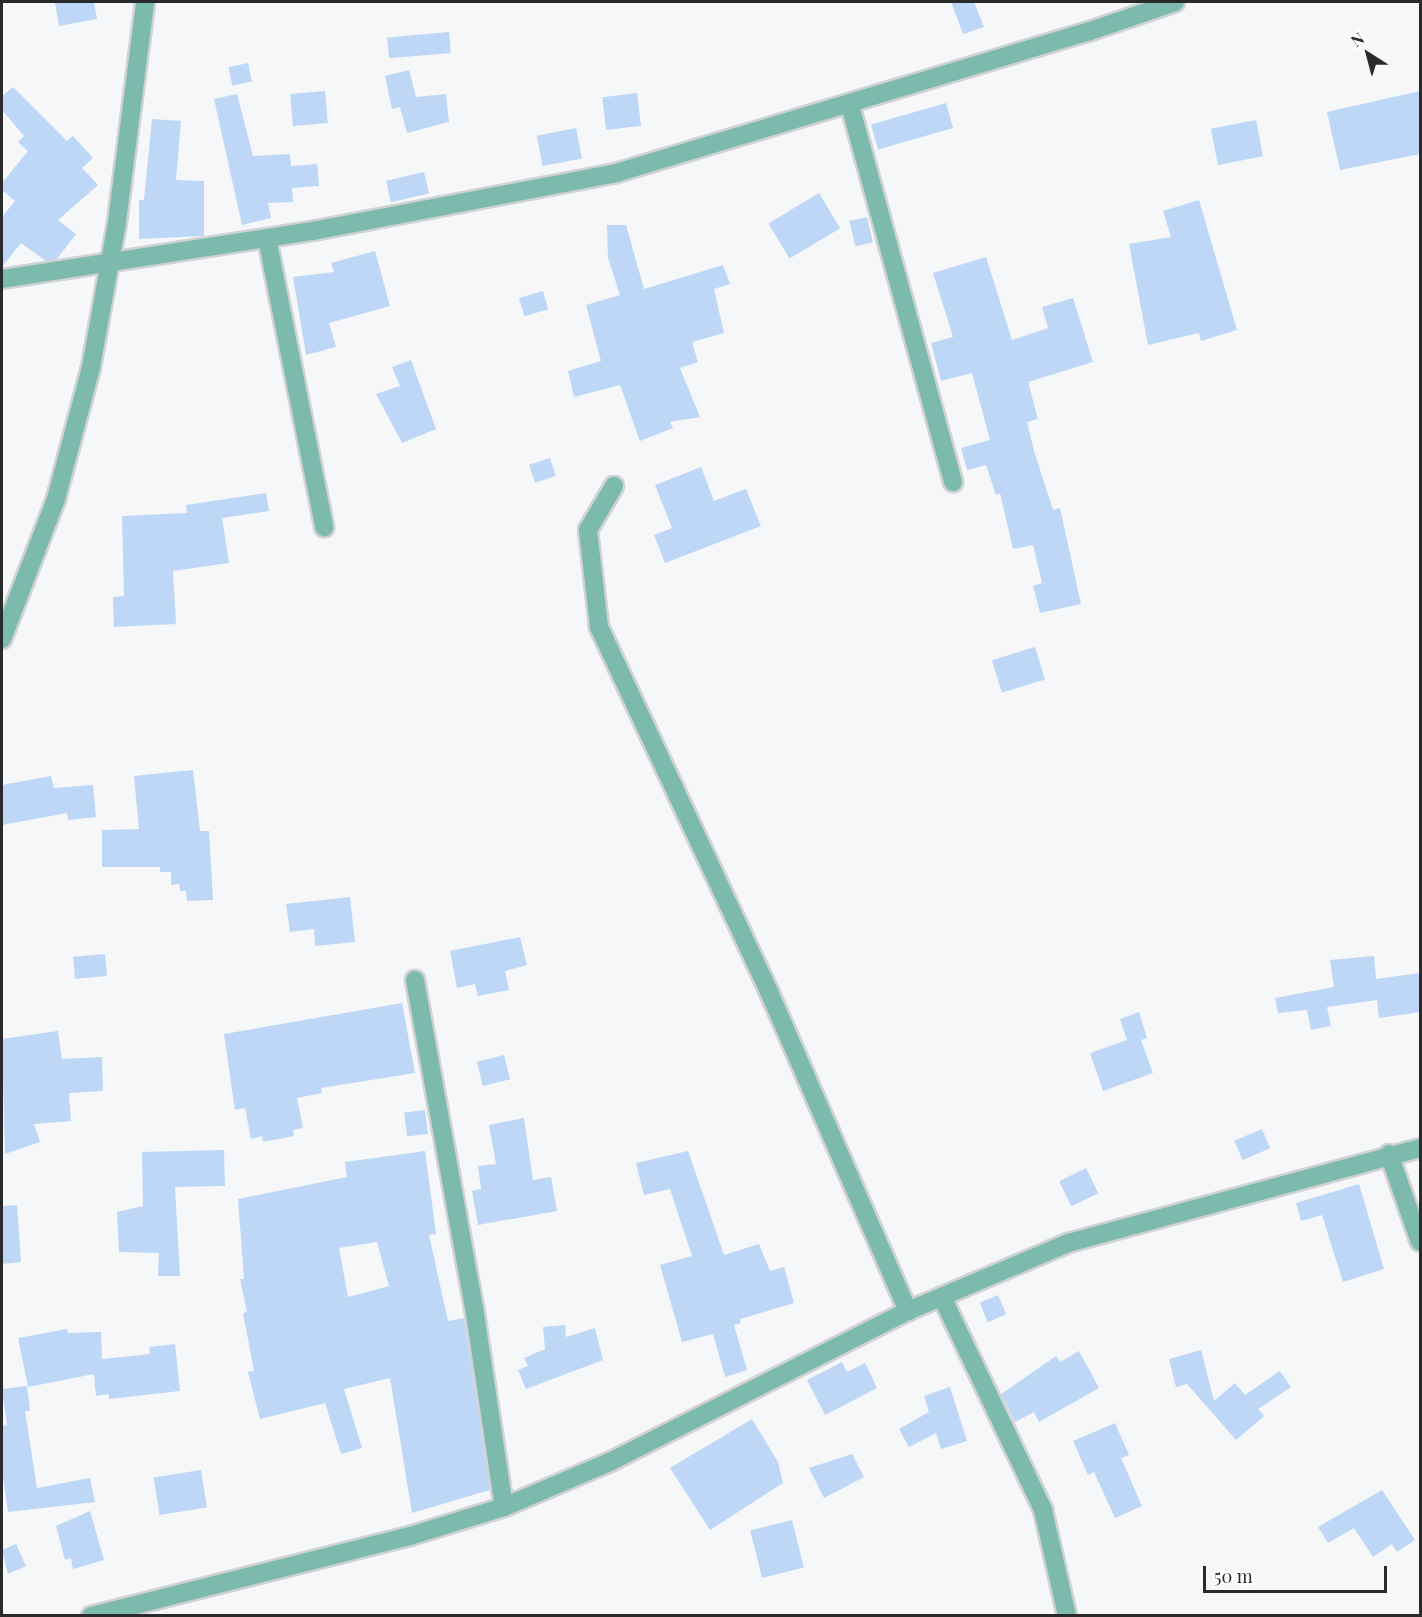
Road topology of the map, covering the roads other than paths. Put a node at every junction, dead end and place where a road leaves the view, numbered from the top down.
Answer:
1 (145, 2) edge
2 (1175, 2) edge
3 (850, 105) junction
4 (267, 238) junction
5 (109, 263) junction
6 (2, 279) edge
7 (953, 482) dead end
8 (614, 486) dead end
9 (324, 527) dead end
10 (2, 639) edge
11 (415, 980) dead end
12 (1420, 1148) edge
13 (1389, 1154) junction
14 (1420, 1242) edge
15 (942, 1297) junction
16 (908, 1311) junction
17 (504, 1507) junction
18 (91, 1616) edge
19 (1068, 1616) edge

1 - 5 street
2 - 3 street
3 - 4 street
3 - 7 street
4 - 5 street
4 - 9 street
5 - 6 street
5 - 10 street
8 - 16 street
11 - 17 street
12 - 13 street
13 - 14 street
13 - 15 street
15 - 16 street
15 - 19 street
16 - 17 street
17 - 18 street

